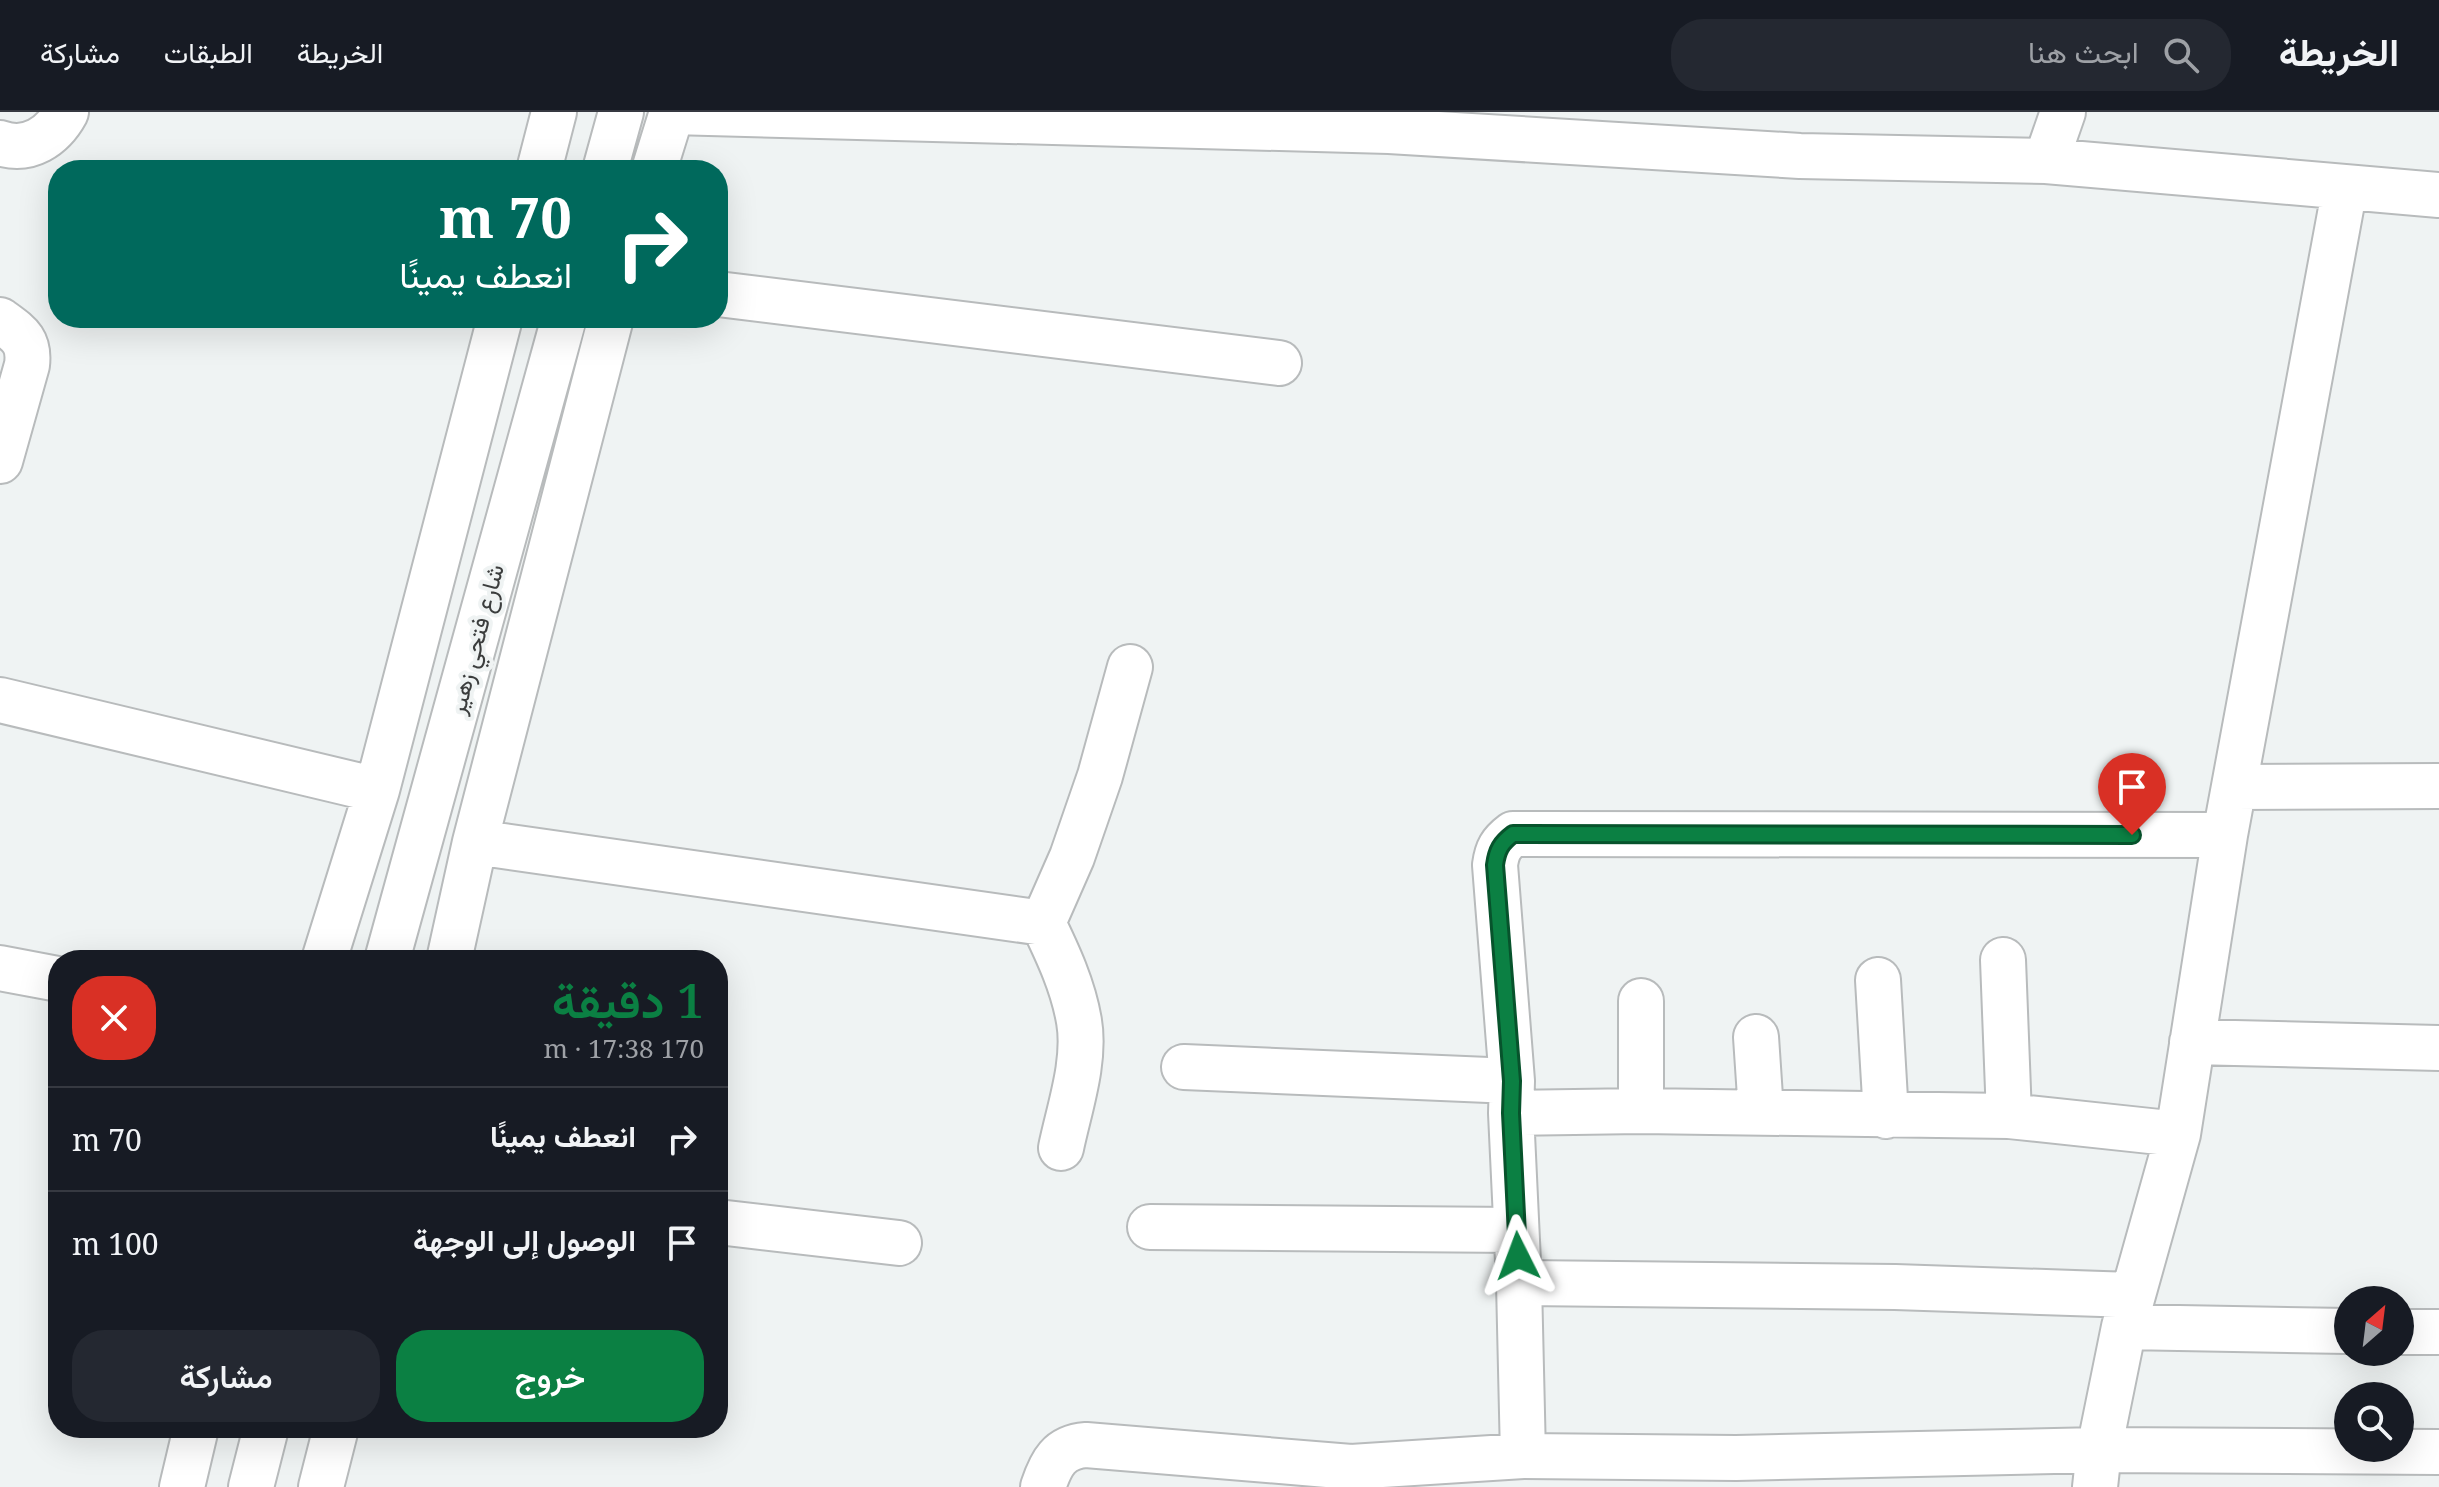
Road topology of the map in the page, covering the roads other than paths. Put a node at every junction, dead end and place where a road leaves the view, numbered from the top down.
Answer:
1 (66, 112) edge
2 (554, 112) edge
3 (621, 112) edge
4 (672, 112) edge
5 (2063, 112) edge
6 (0, 143) edge
7 (542, 160) edge
8 (608, 160) edge
9 (657, 160) edge
10 (2046, 161) junction
11 (2345, 187) junction
12 (2439, 195) edge
13 (728, 295) edge
14 (0, 320) edge
15 (497, 328) edge
16 (561, 328) edge
17 (608, 328) edge
18 (1279, 363) dead end
19 (0, 461) edge
20 (1130, 667) dead end
21 (0, 700) edge
22 (2439, 786) edge
23 (2234, 787) junction
24 (377, 790) junction
25 (2225, 835) junction
26 (475, 842) junction
27 (1043, 923) junction
28 (327, 950) edge
29 (390, 950) edge
30 (451, 950) edge
31 (2003, 960) dead end
32 (0, 968) edge
33 (48, 977) edge
34 (1878, 980) dead end
35 (1641, 1001) dead end
36 (1756, 1037) dead end
37 (2192, 1042) junction
38 (2439, 1048) edge
39 (1184, 1067) dead end
40 (1512, 1097) junction
41 (1641, 1111) junction
42 (1761, 1112) junction
43 (1886, 1116) junction
44 (2009, 1116) junction
45 (2178, 1134) junction
46 (1061, 1148) dead end
47 (728, 1223) edge
48 (1150, 1227) dead end
49 (1516, 1230) junction
50 (899, 1243) dead end
51 (1519, 1283) junction
52 (2128, 1311) junction
53 (2334, 1330) edge
54 (2414, 1332) edge
55 (2439, 1332) edge
56 (194, 1438) edge
57 (263, 1438) edge
58 (335, 1438) edge
59 (2439, 1452) edge
60 (1523, 1456) junction
61 (2097, 1469) edge
62 (1883, 1470) edge
63 (1736, 1472) edge
64 (1350, 1477) edge
65 (333, 1484) edge
66 (182, 1487) edge
67 (251, 1487) edge
68 (1043, 1487) edge

1 - 6 street
2 - 7 street
3 - 8 street
4 - 9 street
4 - 10 street
5 - 10 street
10 - 11 street
11 - 12 street
11 - 23 street
13 - 18 street
14 - 19 street
15 - 24 street
16 - 29 street, شارع فتحي زهير
17 - 26 street, شارع فتحي زهير
20 - 27 street
21 - 24 street
22 - 23 street
23 - 25 street
24 - 28 street
25 - 37 street
25 - 40 street
26 - 27 street
26 - 30 street, شارع فتحي زهير
27 - 46 street
31 - 44 street
32 - 33 street
34 - 43 street
35 - 41 street
36 - 42 street
37 - 38 street
37 - 45 street
39 - 40 street
40 - 41 street
40 - 49 street
41 - 42 street
42 - 43 street
43 - 44 street
44 - 45 street
45 - 52 street
47 - 50 street
48 - 49 street
49 - 51 street
51 - 52 street
51 - 60 street
52 - 53 street
52 - 61 street
54 - 55 street
56 - 66 street
57 - 67 street
58 - 65 street
59 - 61 street
60 - 63 street
60 - 64 street
61 - 62 street
62 - 63 street
64 - 68 street

